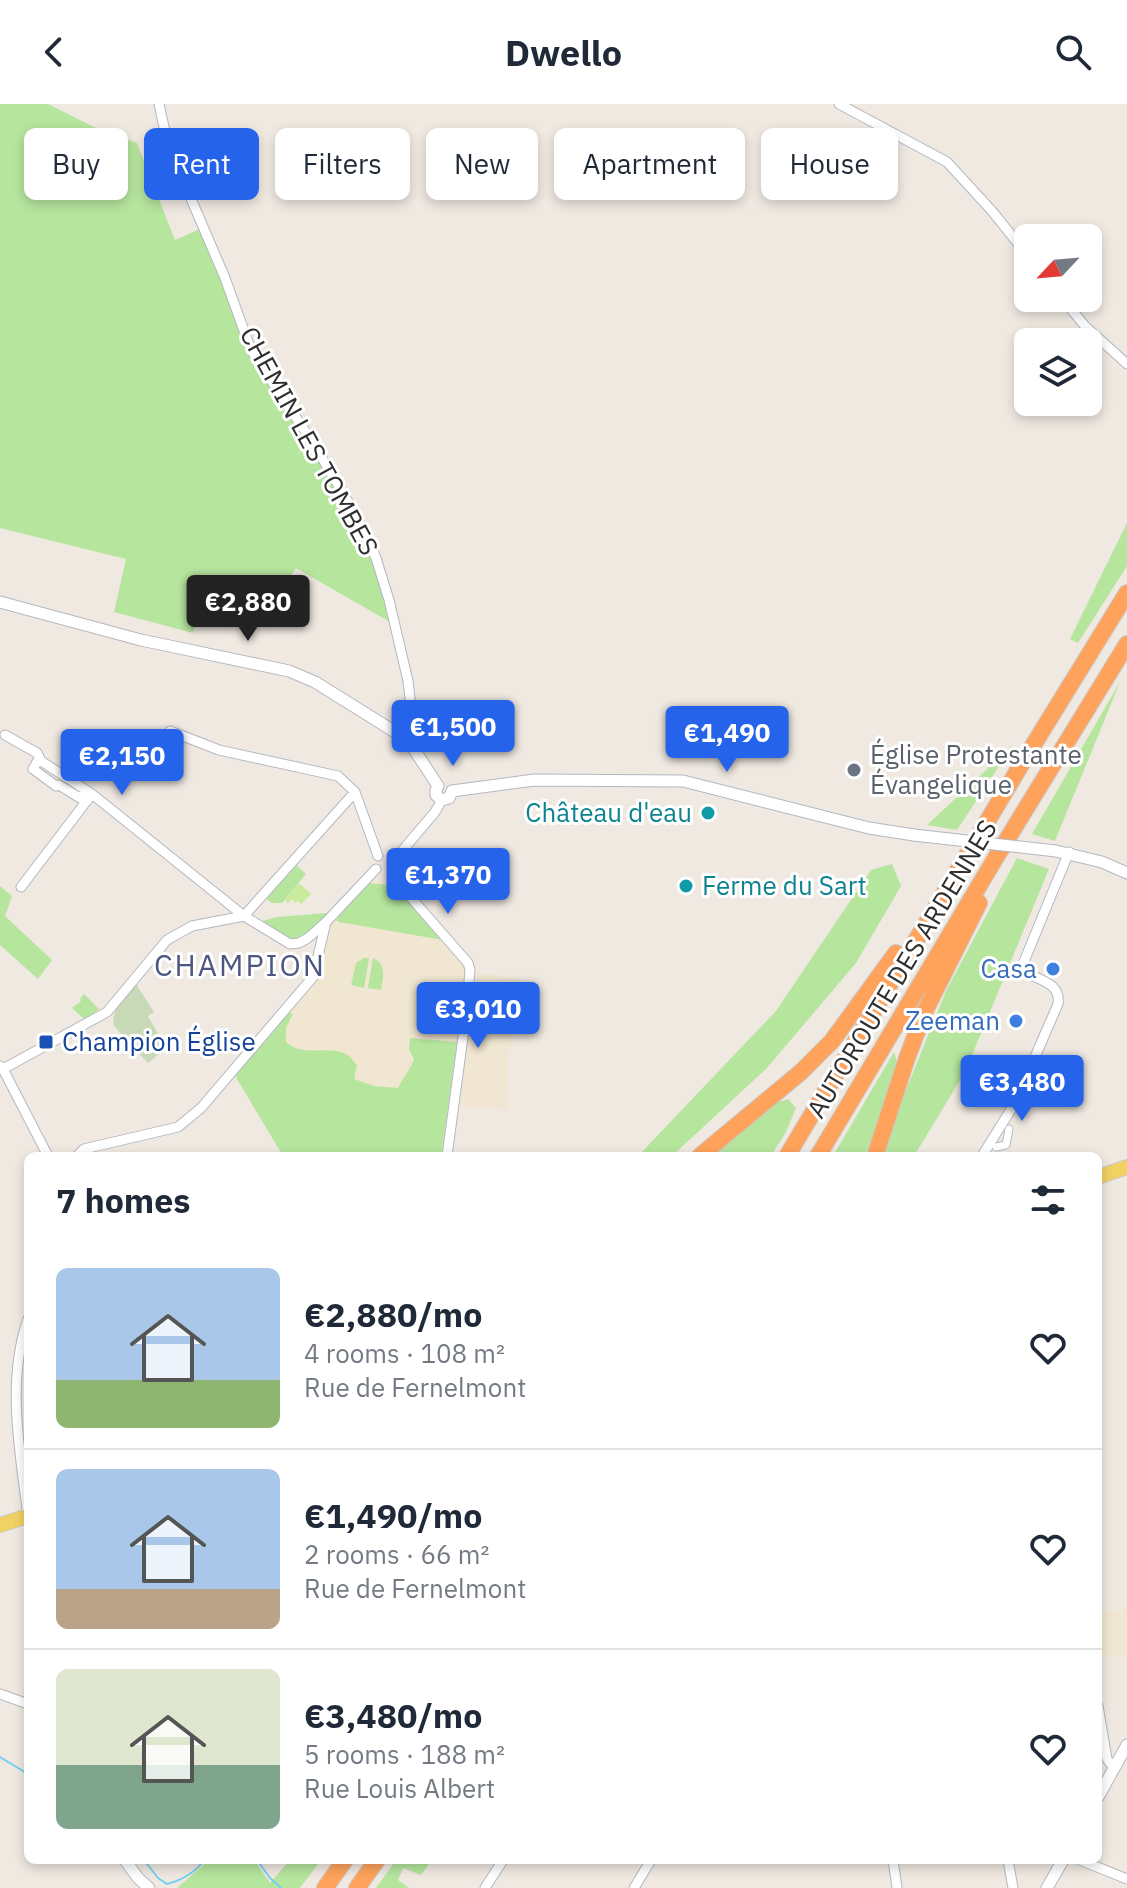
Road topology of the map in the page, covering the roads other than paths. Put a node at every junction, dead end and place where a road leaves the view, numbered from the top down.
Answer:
1 (159, 104) edge
2 (839, 104) edge
3 (1014, 238) edge
4 (1074, 312) edge
5 (1126, 363) edge
6 (1127, 593) edge
7 (0, 602) edge
8 (1127, 644) edge
9 (170, 731) dead end
10 (5, 735) dead end
11 (408, 740) junction
12 (438, 786) junction
13 (452, 791) junction
14 (90, 792) junction
15 (355, 792) junction
16 (442, 800) junction
17 (1063, 851) junction
18 (378, 856) junction
19 (396, 858) junction
20 (995, 859) junction
21 (376, 869) junction
22 (1127, 873) edge
23 (393, 874) junction
24 (21, 887) dead end
25 (244, 916) junction
26 (326, 922) junction
27 (919, 934) junction
28 (2, 1068) edge
29 (1009, 1129) dead end
30 (996, 1147) dead end
31 (46, 1152) edge
32 (81, 1152) edge
33 (447, 1152) edge
34 (705, 1152) edge
35 (789, 1152) edge
36 (820, 1152) edge
37 (876, 1152) edge
38 (984, 1152) edge
39 (1126, 1171) edge
40 (1102, 1176) edge
41 (24, 1330) edge
42 (24, 1485) edge
43 (24, 1519) edge
44 (0, 1525) edge
45 (0, 1694) edge
46 (24, 1703) edge
47 (1102, 1730) edge
48 (1127, 1745) edge
49 (1114, 1768) junction
50 (1102, 1790) edge
51 (128, 1864) edge
52 (342, 1864) edge
53 (374, 1864) edge
54 (500, 1864) edge
55 (649, 1864) edge
56 (894, 1864) edge
57 (1009, 1864) edge
58 (1061, 1864) edge
59 (1090, 1864) edge
60 (1127, 1879) edge
61 (149, 1888) edge
62 (325, 1888) edge
63 (357, 1888) edge
64 (485, 1888) edge
65 (634, 1888) edge
66 (897, 1888) edge
67 (1013, 1888) edge
68 (1047, 1888) edge

1 - 11 street, CHEMIN LES TOMBES
2 - 3 street
4 - 5 street
6 - 27 highway, AUTOROUTE DES ARDENNES
7 - 11 street
8 - 20 highway, AUTOROUTE DES ARDENNES
9 - 15 street
10 - 14 street
11 - 12 street
12 - 13 street
12 - 16 street
13 - 16 street
13 - 17 street, bridge
14 - 24 street
14 - 25 street
15 - 18 street
15 - 25 street
16 - 19 street
17 - 22 street
17 - 38 street
18 - 19 street
18 - 21 street
19 - 23 street
20 - 36 highway, AUTOROUTE DES ARDENNES
20 - 37 highway
21 - 23 street
21 - 26 street
23 - 33 street
25 - 26 street
25 - 28 street
26 - 32 street
27 - 34 highway
27 - 35 highway, AUTOROUTE DES ARDENNES
28 - 31 street
29 - 30 street
39 - 40 main road
41 - 42 street
43 - 44 main road
45 - 46 street
47 - 49 street
48 - 49 street
49 - 50 street
51 - 61 street
52 - 62 highway
53 - 63 highway
54 - 64 street
55 - 65 street
56 - 66 street
57 - 67 street
58 - 68 street
59 - 60 street

